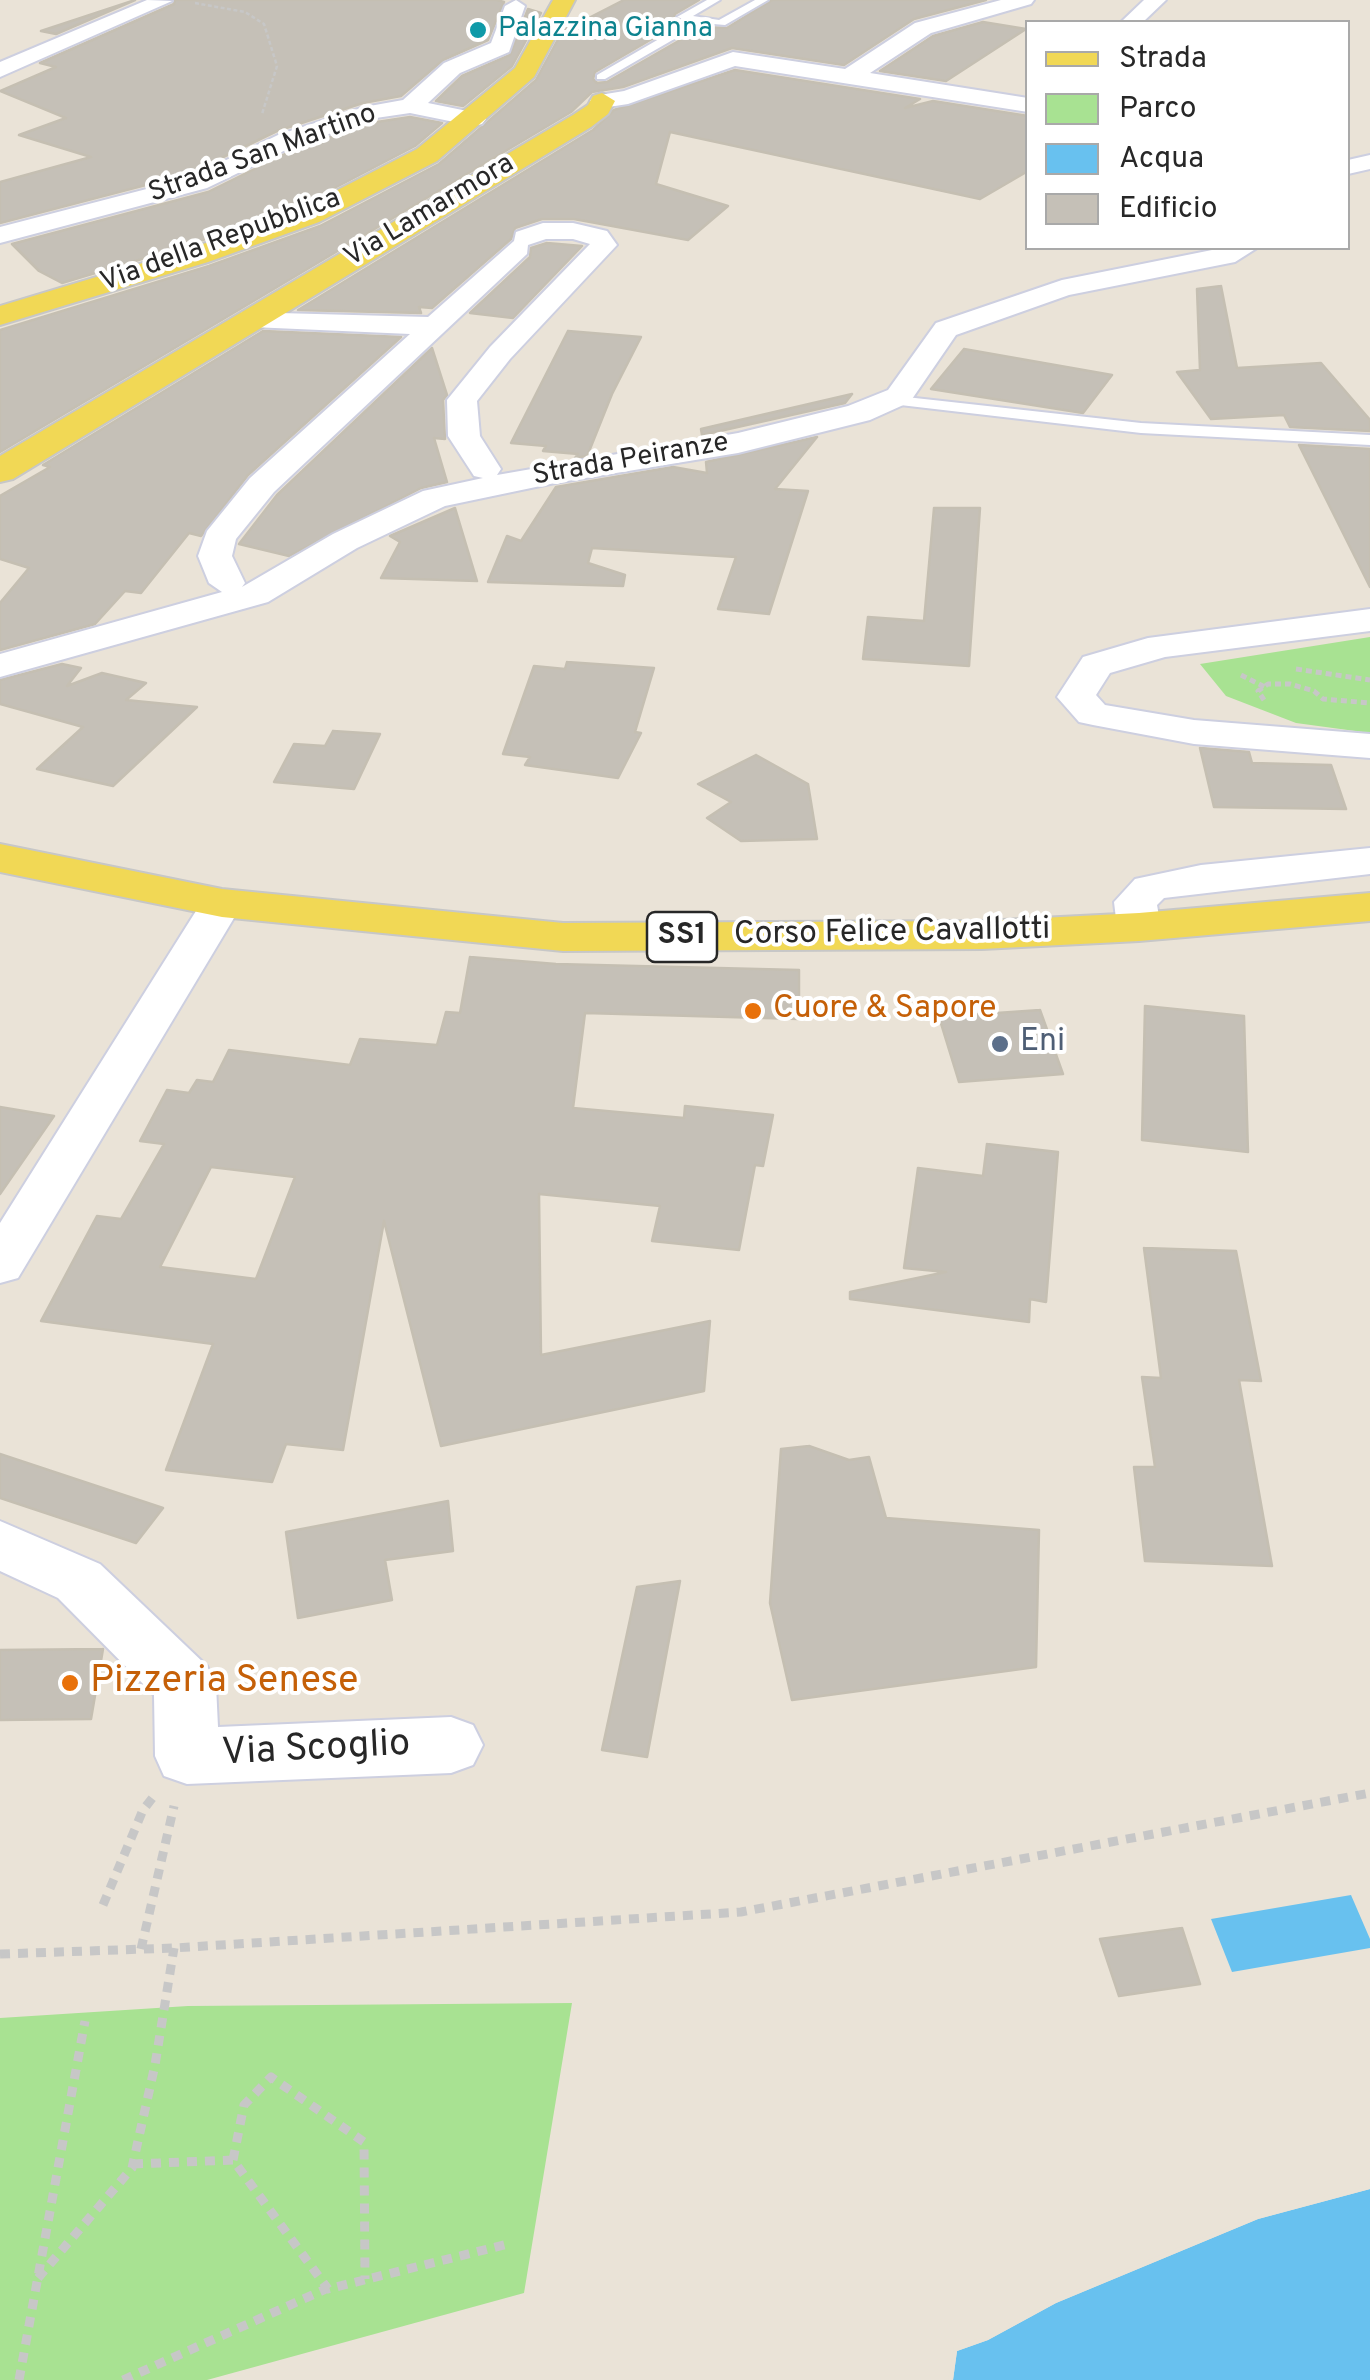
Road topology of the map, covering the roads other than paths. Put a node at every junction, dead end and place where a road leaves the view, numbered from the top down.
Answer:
1 (564, 0) edge
2 (715, 0) edge
3 (763, 0) edge
4 (1024, 0) edge
5 (1156, 0) edge
6 (162, 1) edge
7 (515, 6) dead end
8 (700, 20) junction
9 (1134, 20) edge
10 (0, 70) edge
11 (849, 76) junction
12 (554, 83) junction
13 (602, 89) junction
14 (1025, 105) edge
15 (410, 106) junction
16 (474, 119) junction
17 (0, 235) edge
18 (1240, 250) edge
19 (0, 316) edge
20 (252, 318) junction
21 (435, 326) junction
22 (888, 400) junction
23 (1370, 440) edge
24 (486, 469) dead end
25 (0, 471) edge
26 (227, 584) dead end
27 (1370, 620) edge
28 (0, 666) edge
29 (1370, 746) edge
30 (0, 858) edge
31 (1370, 861) edge
32 (222, 903) junction
33 (1370, 907) edge
34 (1139, 927) junction
35 (0, 1265) edge
36 (0, 1545) edge
37 (451, 1744) dead end

1 - 12 main road
2 - 8 lane
3 - 8 lane
4 - 11 street
5 - 9 street
6 - 10 street
7 - 15 street, Strada San Martino
8 - 13 lane
11 - 13 street, Via Lamarmora
11 - 14 street, Via Lamarmora
12 - 13 main road
12 - 16 main road, Via della Repubblica
13 - 20 main road, Via Lamarmora
15 - 16 street, Strada San Martino
15 - 17 street, Strada San Martino
16 - 19 main road, Via della Repubblica
18 - 22 street, Strada Peiranze
20 - 21 street, Via Lamarmora
20 - 25 main road, Via Lamarmora
21 - 24 street
21 - 26 street
22 - 23 lane
22 - 28 street, Strada Peiranze
27 - 29 street
30 - 32 main road, Corso Felice Cavallotti / SS1
31 - 34 street
32 - 34 main road, Corso Felice Cavallotti / SS1
32 - 35 street
33 - 34 main road, Corso Felice Cavallotti / SS1
36 - 37 street, Via Scoglio

